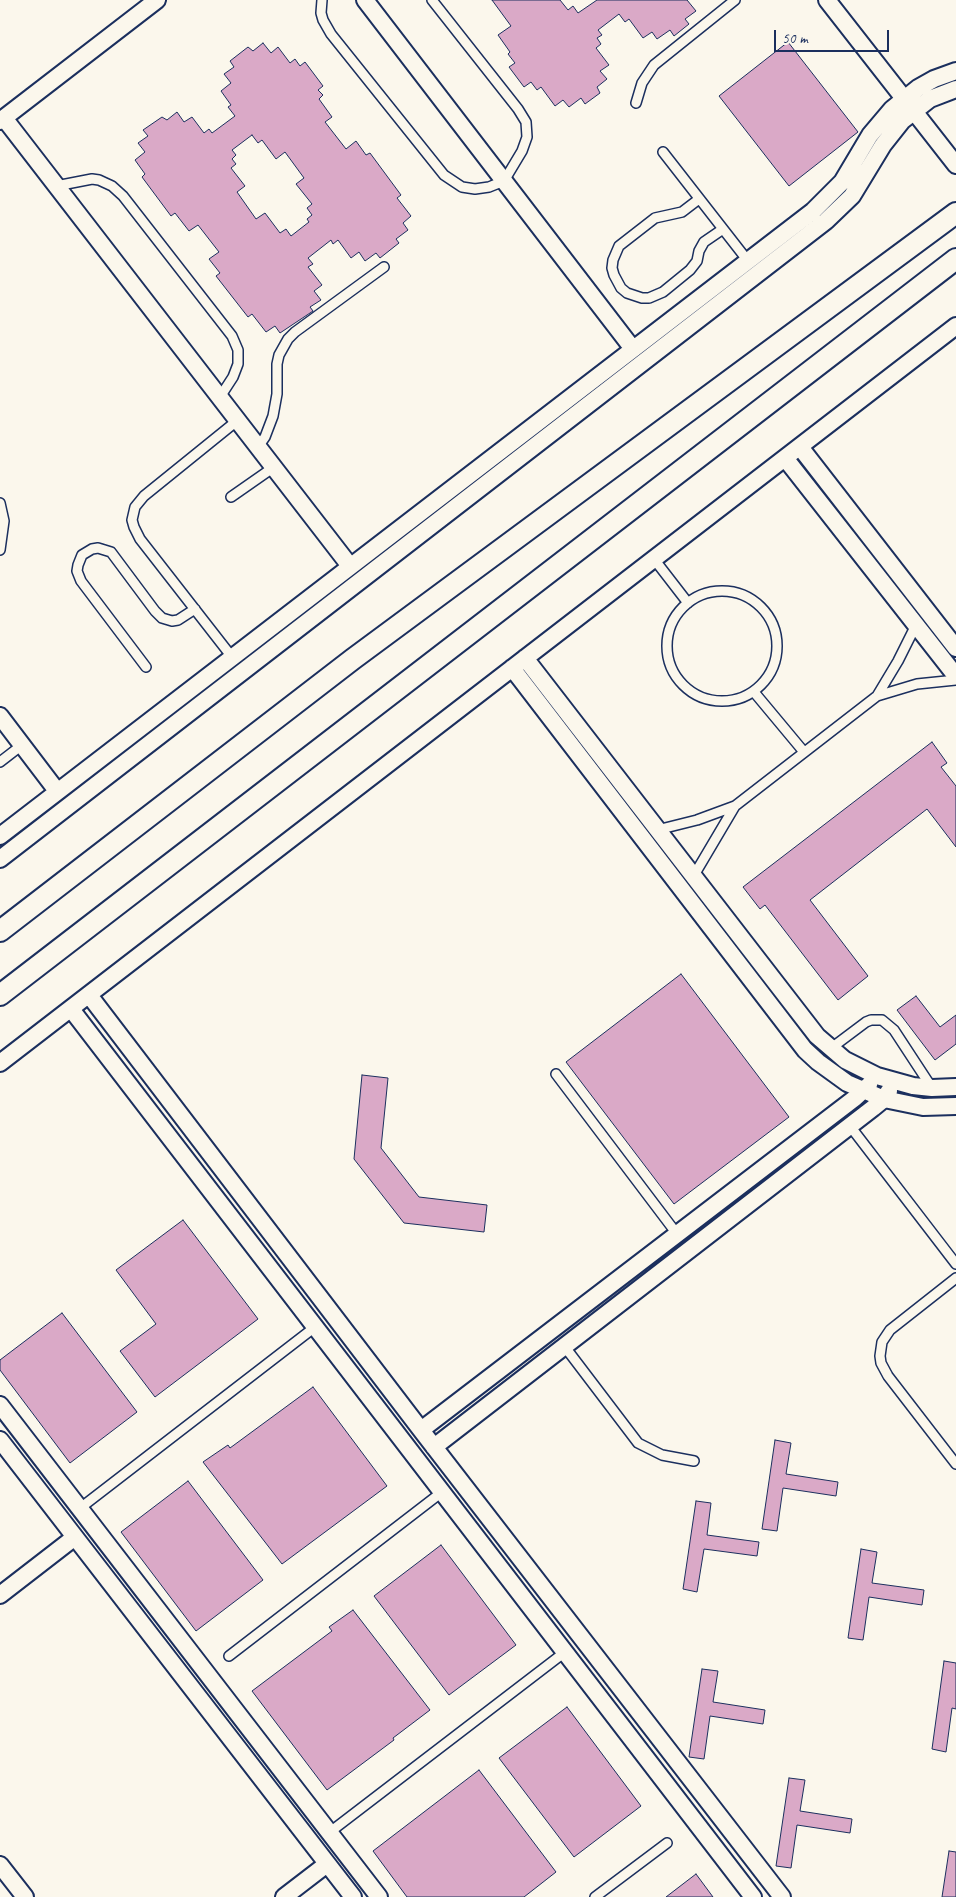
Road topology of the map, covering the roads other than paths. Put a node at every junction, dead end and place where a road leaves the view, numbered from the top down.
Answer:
1 (157, 0) edge
2 (322, 0) edge
3 (365, 0) edge
4 (432, 0) edge
5 (735, 0) edge
6 (827, 0) edge
7 (956, 71) edge
8 (956, 89) edge
9 (636, 104) dead end
10 (908, 105) junction
11 (2, 119) edge
12 (663, 152) dead end
13 (956, 166) edge
14 (504, 181) junction
15 (56, 186) junction
16 (700, 199) junction
17 (956, 214) edge
18 (723, 229) junction
19 (956, 259) edge
20 (748, 261) junction
21 (384, 267) dead end
22 (956, 326) edge
23 (633, 350) junction
24 (220, 397) junction
25 (238, 420) junction
26 (258, 447) junction
27 (800, 447) junction
28 (785, 458) junction
29 (274, 467) junction
30 (232, 498) dead end
31 (0, 503) edge
32 (0, 550) edge
33 (654, 559) junction
34 (350, 566) junction
35 (688, 603) junction
36 (194, 609) junction
37 (916, 625) junction
38 (956, 648) edge
39 (232, 657) junction
40 (519, 663) junction
41 (146, 667) dead end
42 (956, 678) edge
43 (754, 692) junction
44 (877, 696) junction
45 (0, 716) edge
46 (22, 745) junction
47 (804, 752) junction
48 (0, 762) edge
49 (57, 792) junction
50 (735, 806) junction
51 (657, 830) junction
52 (0, 836) edge
53 (0, 859) edge
54 (693, 877) junction
55 (0, 931) edge
56 (0, 995) edge
57 (89, 995) junction
58 (71, 1008) junction
59 (830, 1049) junction
60 (0, 1063) edge
61 (556, 1074) dead end
62 (877, 1076) junction
63 (895, 1082) junction
64 (956, 1087) edge
65 (932, 1088) junction
66 (863, 1091) junction
67 (884, 1099) junction
68 (956, 1106) edge
69 (850, 1126) junction
70 (677, 1234) junction
71 (956, 1264) edge
72 (956, 1278) edge
73 (316, 1326) junction
74 (565, 1347) junction
75 (456, 1402) junction
76 (0, 1405) edge
77 (470, 1420) junction
78 (421, 1430) junction
79 (0, 1440) edge
80 (434, 1447) junction
81 (694, 1461) dead end
82 (956, 1464) edge
83 (442, 1492) junction
84 (79, 1508) junction
85 (74, 1537) junction
86 (0, 1595) edge
87 (565, 1652) junction
88 (229, 1656) dead end
89 (330, 1832) junction
90 (667, 1843) dead end
91 (327, 1864) junction
92 (0, 1865) edge
93 (25, 1897) edge
94 (284, 1897) edge
95 (352, 1897) edge
96 (380, 1897) edge
97 (595, 1897) edge
98 (753, 1897) edge
99 (782, 1897) edge

1 - 11 street
2 - 14 lane
3 - 14 street
4 - 14 lane
5 - 9 lane
6 - 10 street
7 - 10 street
8 - 10 street
10 - 13 street
10 - 20 street
10 - 53 street
11 - 15 street
12 - 16 lane
14 - 23 street
15 - 24 street
15 - 24 lane
16 - 18 lane
16 - 18 lane
17 - 55 street
18 - 20 lane
19 - 56 street
20 - 23 street
21 - 26 lane
22 - 27 street
23 - 34 street
24 - 25 street
25 - 26 street
25 - 36 lane
26 - 29 street
27 - 28 street
27 - 38 street
28 - 33 street
28 - 37 street
29 - 30 lane
29 - 34 street
31 - 32 lane
33 - 35 lane
33 - 40 street
34 - 39 street
35 - 43 lane
35 - 43 lane
36 - 39 lane
36 - 41 lane
37 - 42 street
37 - 44 lane
39 - 49 street
40 - 51 street
40 - 57 street
40 - 66 street
42 - 44 lane
43 - 47 lane
44 - 47 lane
45 - 46 street
46 - 48 lane
46 - 49 street
47 - 50 lane
49 - 52 street
50 - 51 lane
50 - 54 lane
51 - 54 street
54 - 59 street
57 - 58 street
57 - 78 street
58 - 60 street
58 - 73 street
59 - 62 street
59 - 65 lane
61 - 70 lane
62 - 63 street
62 - 66 street
63 - 65 street
63 - 67 street
64 - 65 street
66 - 67 street
66 - 70 street
67 - 68 street
67 - 69 street
69 - 71 lane
69 - 74 street
70 - 75 street
72 - 82 lane
73 - 83 street
73 - 84 lane
74 - 77 street
74 - 81 lane
75 - 77 street
75 - 78 street
76 - 84 street
77 - 80 street
78 - 80 street
79 - 85 street
80 - 99 street
83 - 87 street
83 - 88 lane
84 - 89 street
85 - 86 street
85 - 91 street
87 - 89 lane
87 - 98 street
89 - 96 street
90 - 97 lane
91 - 94 street
91 - 95 street
92 - 93 street

